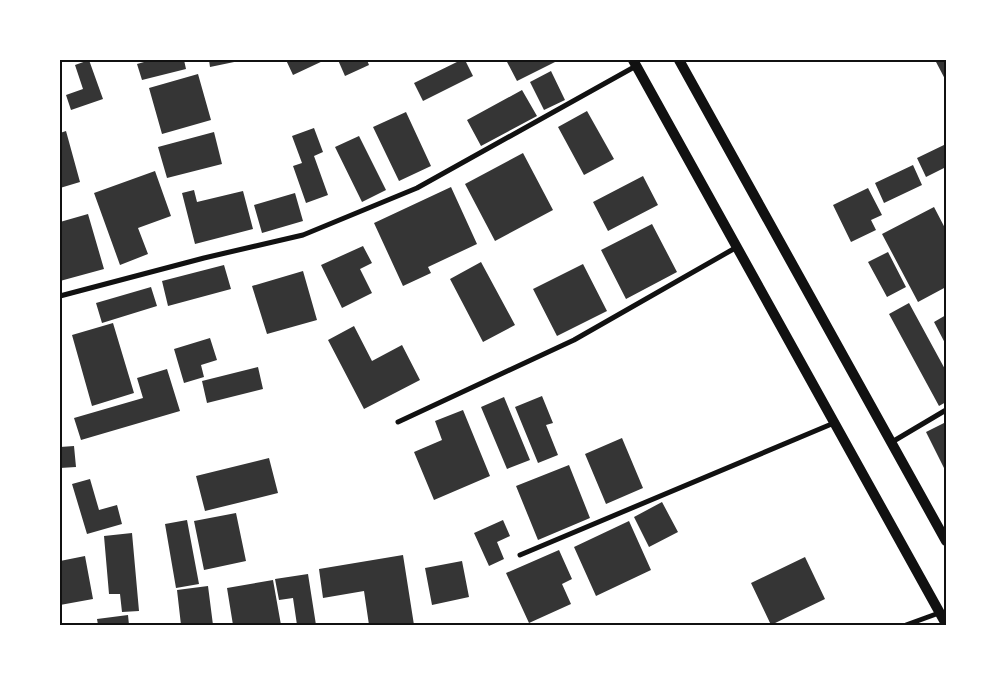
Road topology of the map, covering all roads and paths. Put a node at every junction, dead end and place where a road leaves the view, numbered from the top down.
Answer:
1 (679, 60) edge
2 (634, 63) edge
3 (737, 247) junction
4 (60, 296) edge
5 (946, 410) edge
6 (398, 422) dead end
7 (834, 422) junction
8 (891, 442) junction
9 (946, 541) edge
10 (520, 555) dead end
11 (940, 612) junction
12 (946, 624) edge
13 (906, 625) edge

1 - 8 main road
2 - 3 main road
2 - 4 street
3 - 6 street
3 - 7 main road
5 - 8 street
7 - 10 street
7 - 11 main road
8 - 9 main road
11 - 12 main road
11 - 13 street

